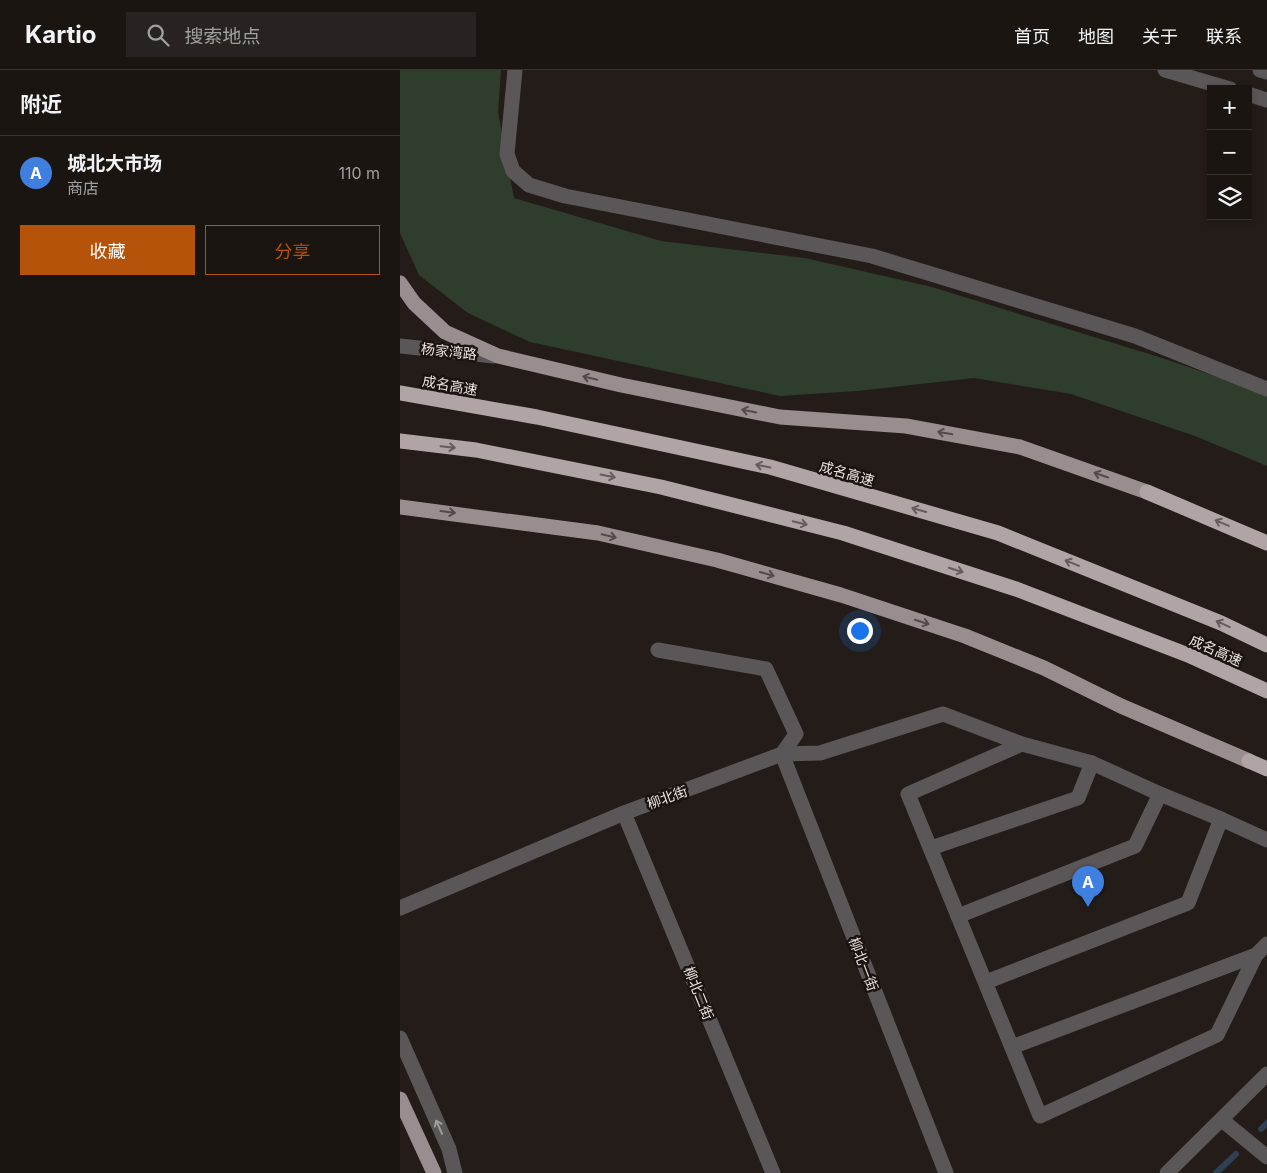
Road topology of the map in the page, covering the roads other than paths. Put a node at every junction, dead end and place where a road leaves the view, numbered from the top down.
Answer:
1 (515, 70) edge
2 (1165, 70) edge
3 (1260, 70) edge
4 (1267, 72) edge
5 (1216, 85) edge
6 (1252, 95) edge
7 (1267, 100) edge
8 (400, 283) edge
9 (400, 346) edge
10 (498, 356) junction
11 (1267, 389) edge
12 (400, 393) edge
13 (400, 441) edge
14 (1148, 492) joint
15 (400, 507) edge
16 (1267, 543) edge
17 (1267, 645) edge
18 (658, 650) dead end
19 (1267, 691) edge
20 (1022, 744) junction
21 (782, 754) junction
22 (1249, 761) joint
23 (1092, 763) junction
24 (1267, 769) edge
25 (1160, 794) junction
26 (624, 813) junction
27 (1221, 819) junction
28 (1267, 840) edge
29 (931, 848) junction
30 (400, 908) edge
31 (958, 916) junction
32 (1267, 944) edge
33 (1256, 955) junction
34 (986, 982) junction
35 (400, 1038) edge
36 (1012, 1047) junction
37 (1267, 1074) edge
38 (400, 1099) edge
39 (1222, 1120) junction
40 (1267, 1157) edge
41 (434, 1173) edge
42 (455, 1173) edge
43 (773, 1173) edge
44 (946, 1173) edge
45 (1167, 1173) edge

1 - 11 street
2 - 5 street
3 - 4 street
6 - 7 street
8 - 10 main road
9 - 10 street, 杨家湾路
14 -> 10 main road
17 -> 12 highway, 成名高速
13 -> 19 highway, 成名高速
16 -> 14 highway
15 -> 22 main road
18 - 21 street
20 - 21 street, 柳北街
20 - 23 street
20 - 29 street
21 - 26 street, 柳北街
21 - 44 street, 柳北一街
22 - 24 highway
23 - 25 street
23 - 29 street
25 - 27 street
25 - 31 street
26 - 30 street, 柳北街
26 - 43 street, 柳北二街
27 - 28 street
27 - 34 street
29 - 31 street
31 - 34 street
32 - 33 street
33 - 36 street
33 - 36 street
34 - 36 street
42 -> 35 street
37 - 39 street
38 - 41 main road
39 - 40 street
39 - 45 street

